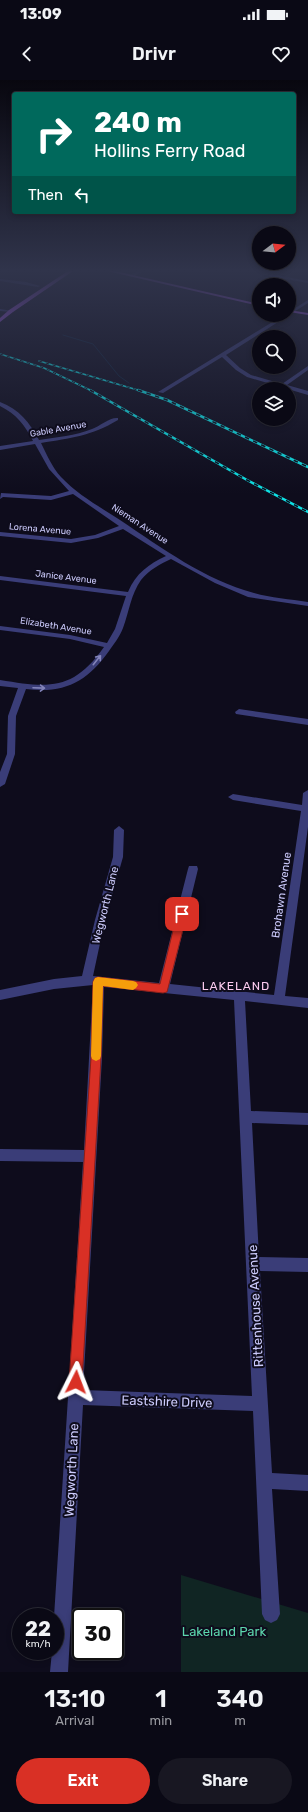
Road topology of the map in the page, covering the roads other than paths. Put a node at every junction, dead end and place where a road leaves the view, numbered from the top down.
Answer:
1 (236, 345) edge
2 (222, 354) junction
3 (308, 368) edge
4 (270, 382) edge
5 (288, 382) edge
6 (296, 390) edge
7 (162, 392) dead end
8 (308, 393) edge
9 (0, 404) edge
10 (116, 419) dead end
11 (37, 442) junction
12 (0, 448) edge
13 (74, 492) junction
14 (0, 496) edge
15 (124, 526) junction
16 (0, 534) edge
17 (171, 557) junction
18 (0, 578) edge
19 (130, 594) junction
20 (308, 604) edge
21 (0, 628) edge
22 (108, 646) junction
23 (0, 683) edge
24 (23, 687) junction
25 (239, 712) dead end
26 (308, 722) edge
27 (0, 784) edge
28 (308, 794) edge
29 (233, 797) dead end
30 (307, 808) edge
31 (119, 830) dead end
32 (193, 869) dead end
33 (93, 981) junction
34 (163, 989) junction
35 (0, 995) edge
36 (239, 997) junction
37 (279, 1000) junction
38 (308, 1003) edge
39 (245, 1117) junction
40 (308, 1119) edge
41 (0, 1155) edge
42 (89, 1156) junction
43 (253, 1264) junction
44 (308, 1265) edge
45 (75, 1397) junction
46 (260, 1404) junction
47 (264, 1481) junction
48 (308, 1483) edge
49 (271, 1614) dead end
50 (59, 1672) edge

1 - 2 street
2 - 4 street
2 - 7 street
3 - 5 street
6 - 8 street
9 - 11 street, Nieman Avenue
10 - 11 street, Gable Avenue
11 - 12 street, Gable Avenue
11 - 13 street, Nieman Avenue
13 - 14 street
13 - 15 street, Nieman Avenue
15 - 16 street, Lorena Avenue
15 - 17 street, Nieman Avenue
17 - 19 street
17 - 20 street, Nieman Avenue
18 - 19 street, Janice Avenue
19 - 22 street
21 - 22 street, Elizabeth Avenue
24 -> 22 street
23 - 24 street
24 - 27 street
25 - 26 street
28 - 30 street, Brohawn Avenue
29 - 30 street
30 - 37 street, Brohawn Avenue
31 - 33 street, Wegworth Lane
32 - 34 street
33 - 34 street
33 - 35 street
33 - 42 street, Wegworth Lane
34 - 36 street
36 - 37 street
36 - 39 street, Rittenhouse Avenue
37 - 38 street
39 - 40 street
39 - 43 street, Rittenhouse Avenue
41 - 42 street
42 - 45 street, Wegworth Lane
43 - 44 street
43 - 46 street, Rittenhouse Avenue
45 - 46 street, Eastshire Drive
45 - 50 street, Wegworth Lane
46 - 47 street, Rittenhouse Avenue
47 - 48 street
47 - 49 street, Rittenhouse Avenue

